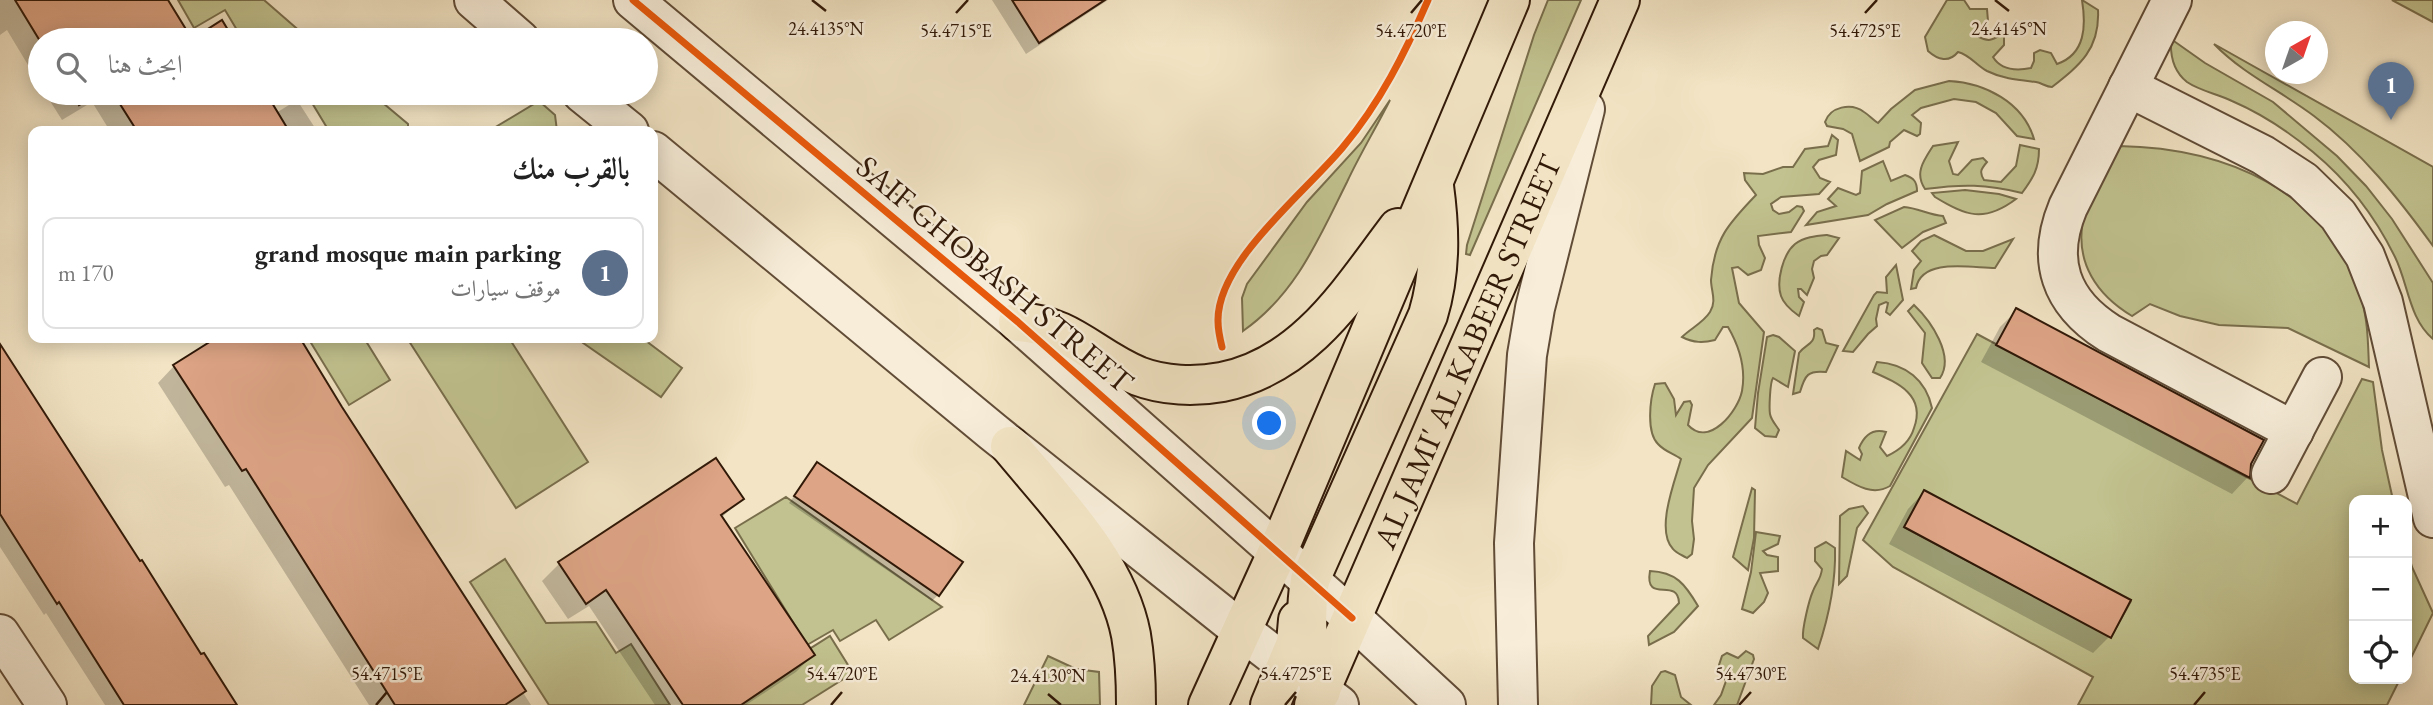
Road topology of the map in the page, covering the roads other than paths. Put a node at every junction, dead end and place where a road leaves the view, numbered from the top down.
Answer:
1 (474, 0) edge
2 (634, 0) edge
3 (1510, 0) edge
4 (1620, 0) edge
5 (2172, 0) edge
6 (506, 28) edge
7 (1600, 47) junction
8 (2128, 87) junction
9 (597, 105) edge
10 (623, 126) edge
11 (658, 155) edge
12 (1433, 182) junction
13 (1018, 323) junction
14 (2322, 377) dead end
15 (2418, 389) edge
16 (2294, 430) junction
17 (1010, 446) junction
18 (2271, 474) dead end
19 (2433, 518) edge
20 (1278, 551) junction
21 (1310, 580) junction
22 (1352, 618) junction
23 (1242, 631) junction
24 (0, 634) edge
25 (1287, 667) junction
26 (1324, 700) edge
27 (47, 705) edge
28 (1136, 705) edge
29 (1208, 705) edge
30 (1270, 705) edge
31 (1446, 705) edge
32 (1518, 705) edge

1 - 6 street
2 - 13 street, SAIF GHOBASH STREET
3 - 12 main road
4 - 7 main road, AL JAMI' AL KABEER STREET
5 - 8 street
7 - 22 main road, AL JAMI' AL KABEER STREET
7 - 32 street
8 - 15 street
8 - 16 street
9 - 10 street
11 - 17 street
12 - 13 main road
12 - 20 main road
12 - 21 main road
13 - 20 street, SAIF GHOBASH STREET
14 - 16 street
15 - 19 street
16 - 18 street
17 - 23 street
17 - 28 main road
20 - 21 street, SAIF GHOBASH STREET
20 - 23 main road
20 - 25 main road
21 - 22 street, SAIF GHOBASH STREET
21 - 26 main road
22 - 26 main road, AL JAMI' AL KABEER STREET
22 - 31 street, SAIF GHOBASH STREET
23 - 25 street
23 - 29 main road
24 - 27 street
25 - 26 street
25 - 30 main road

